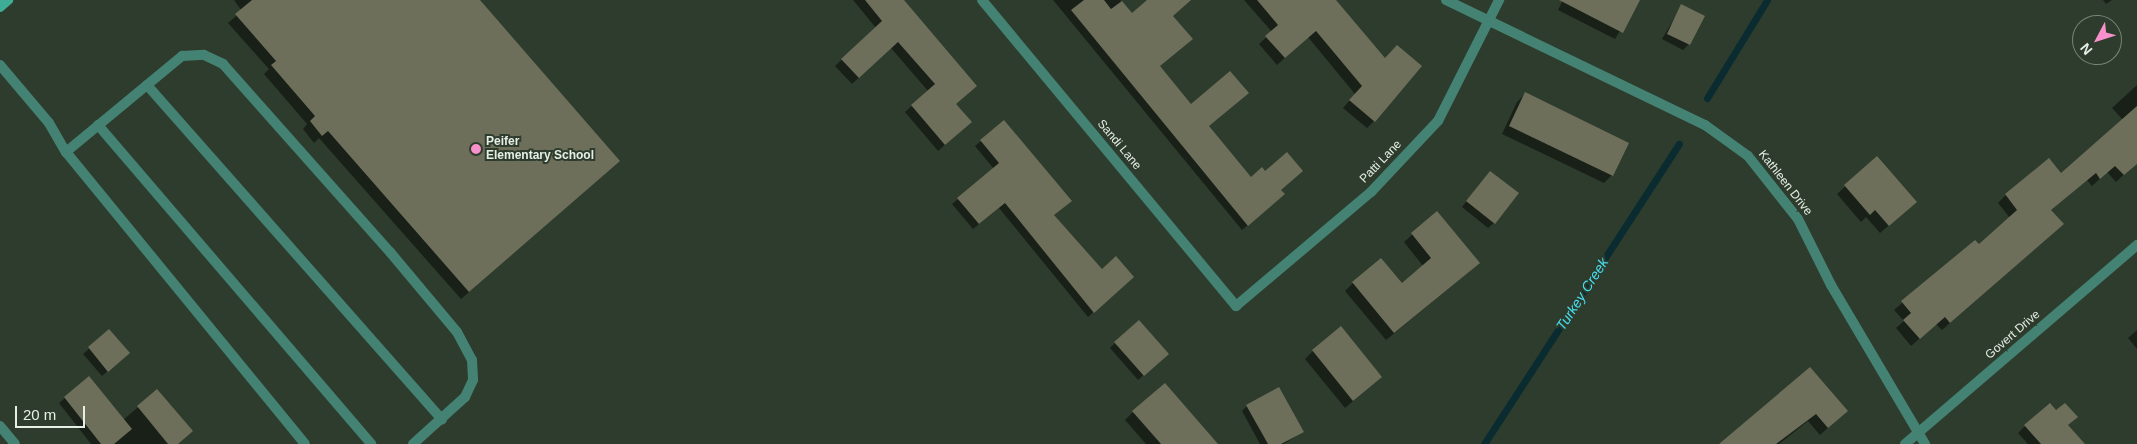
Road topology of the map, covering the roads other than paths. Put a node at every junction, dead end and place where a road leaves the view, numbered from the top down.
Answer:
1 (8, 0) edge
2 (982, 0) edge
3 (1446, 0) edge
4 (1499, 0) edge
5 (0, 7) edge
6 (1488, 23) junction
7 (0, 65) edge
8 (147, 85) junction
9 (98, 125) junction
10 (66, 152) junction
11 (2137, 245) edge
12 (1236, 306) joint
13 (442, 420) junction
14 (0, 426) edge
15 (1916, 434) junction
16 (14, 444) edge
17 (305, 444) edge
18 (370, 444) edge
19 (413, 444) edge
20 (1906, 444) edge
21 (1924, 444) edge

1 - 5 street
2 - 12 street, Sandi Lane
3 - 6 street, Kathleen Drive
4 - 6 street, Patti Lane
6 - 12 street, Patti Lane
6 - 15 street, Kathleen Drive
7 - 10 street
8 - 9 street
8 - 13 street
8 - 13 street
9 - 10 street
9 - 18 street
10 - 17 street
11 - 15 street, Govert Drive
13 - 19 street
14 - 16 street
15 - 20 street, Govert Drive
15 - 21 street, Kathleen Drive

